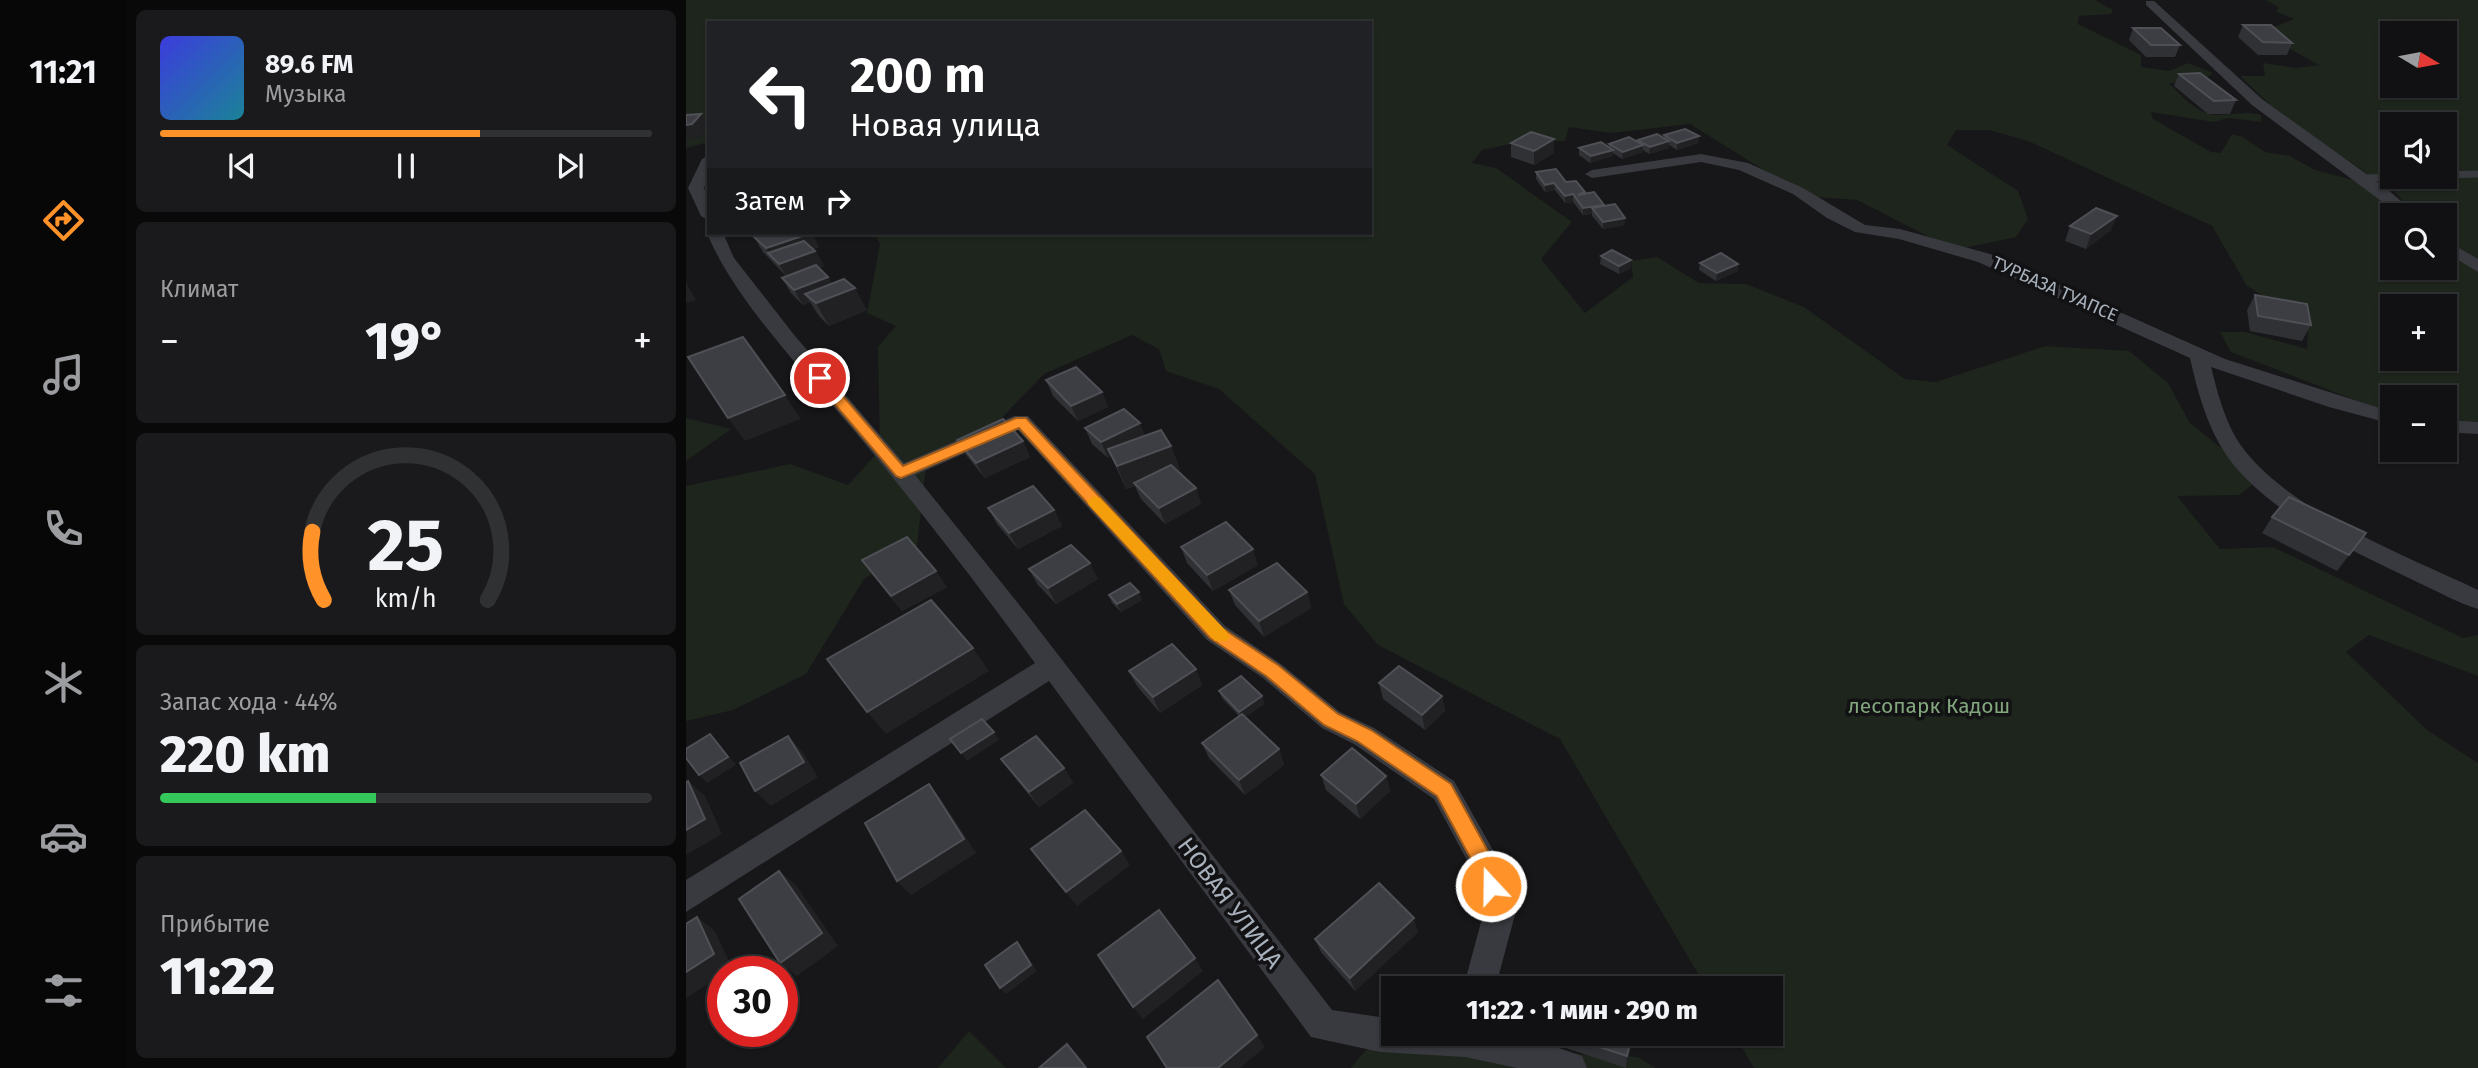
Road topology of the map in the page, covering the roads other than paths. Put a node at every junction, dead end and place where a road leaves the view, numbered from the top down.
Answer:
1 (2150, 3) dead end
2 (1720, 160) joint
3 (707, 163) edge
4 (1592, 174) dead end
5 (2478, 174) edge
6 (2457, 175) edge
7 (2362, 178) junction
8 (2380, 178) edge
9 (2394, 203) edge
10 (707, 212) edge
11 (717, 235) edge
12 (2457, 253) edge
13 (2478, 267) edge
14 (2199, 354) junction
15 (2380, 415) edge
16 (2457, 427) edge
17 (2478, 428) edge
18 (901, 473) junction
19 (2478, 600) edge
20 (1052, 666) junction
21 (686, 897) edge
22 (1482, 976) edge
23 (1381, 1035) edge
24 (1500, 1046) edge
25 (1570, 1068) edge

1 - 7 street
2 - 4 street
2 - 14 street, ТУРБАЗА ТУАПСЕ
3 - 10 street
5 - 6 lane
7 - 8 lane
7 - 9 street
11 - 18 street, НОВАЯ УЛИЦА
12 - 13 street
14 - 15 street, ТУРБАЗА ТУАПСЕ
14 - 19 street
16 - 17 street
18 - 20 street, НОВАЯ УЛИЦА
18 - 22 street
20 - 21 street
20 - 23 street, НОВАЯ УЛИЦА
24 - 25 street, НОВАЯ УЛИЦА

